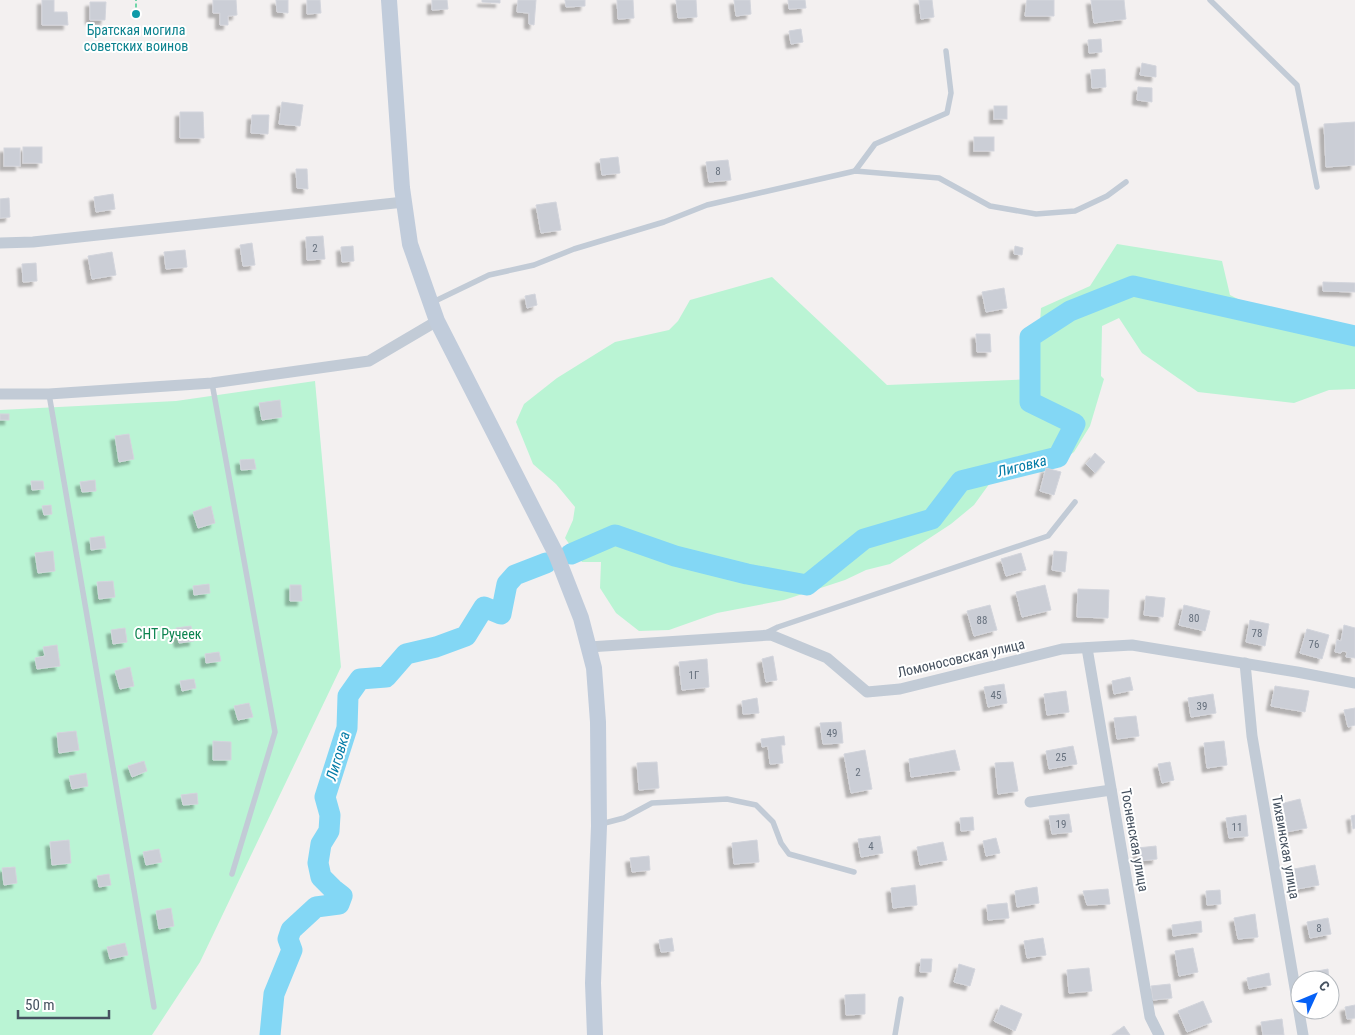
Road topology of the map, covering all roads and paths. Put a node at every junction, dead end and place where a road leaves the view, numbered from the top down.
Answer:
1 (136, 0) edge
2 (389, 0) edge
3 (1210, 0) edge
4 (136, 14) dead end
5 (946, 51) dead end
6 (856, 171) junction
7 (1126, 182) dead end
8 (1317, 187) dead end
9 (404, 202) junction
10 (0, 243) edge
11 (431, 303) junction
12 (437, 321) junction
13 (212, 383) junction
14 (0, 394) edge
15 (49, 394) junction
16 (1075, 502) dead end
17 (762, 635) junction
18 (588, 647) junction
19 (1086, 648) junction
20 (1245, 663) junction
21 (1355, 683) edge
22 (1111, 790) junction
23 (1030, 802) dead end
24 (599, 824) junction
25 (854, 872) dead end
26 (232, 874) dead end
27 (901, 999) dead end
28 (154, 1007) dead end
29 (595, 1035) edge
30 (895, 1035) edge
31 (1160, 1035) edge
32 (1303, 1035) edge

1 - 4 path
2 - 9 main road
3 - 8 lane
5 - 6 lane
6 - 7 lane
6 - 11 lane
9 - 10 street
9 - 11 main road
11 - 12 main road
12 - 13 street
12 - 18 main road
13 - 15 street
13 - 26 lane
14 - 15 street
15 - 28 lane
16 - 17 lane
17 - 18 street, Ломоносовская улица
17 - 19 street, Ломоносовская улица
18 - 24 main road
19 - 20 street, Ломоносовская улица
19 - 22 street, Тосненская улица
20 - 21 street, Ломоносовская улица
20 - 32 street, Тихвинская улица
22 - 23 street
22 - 31 street, Тосненская улица
24 - 25 lane
24 - 29 main road
27 - 30 lane

